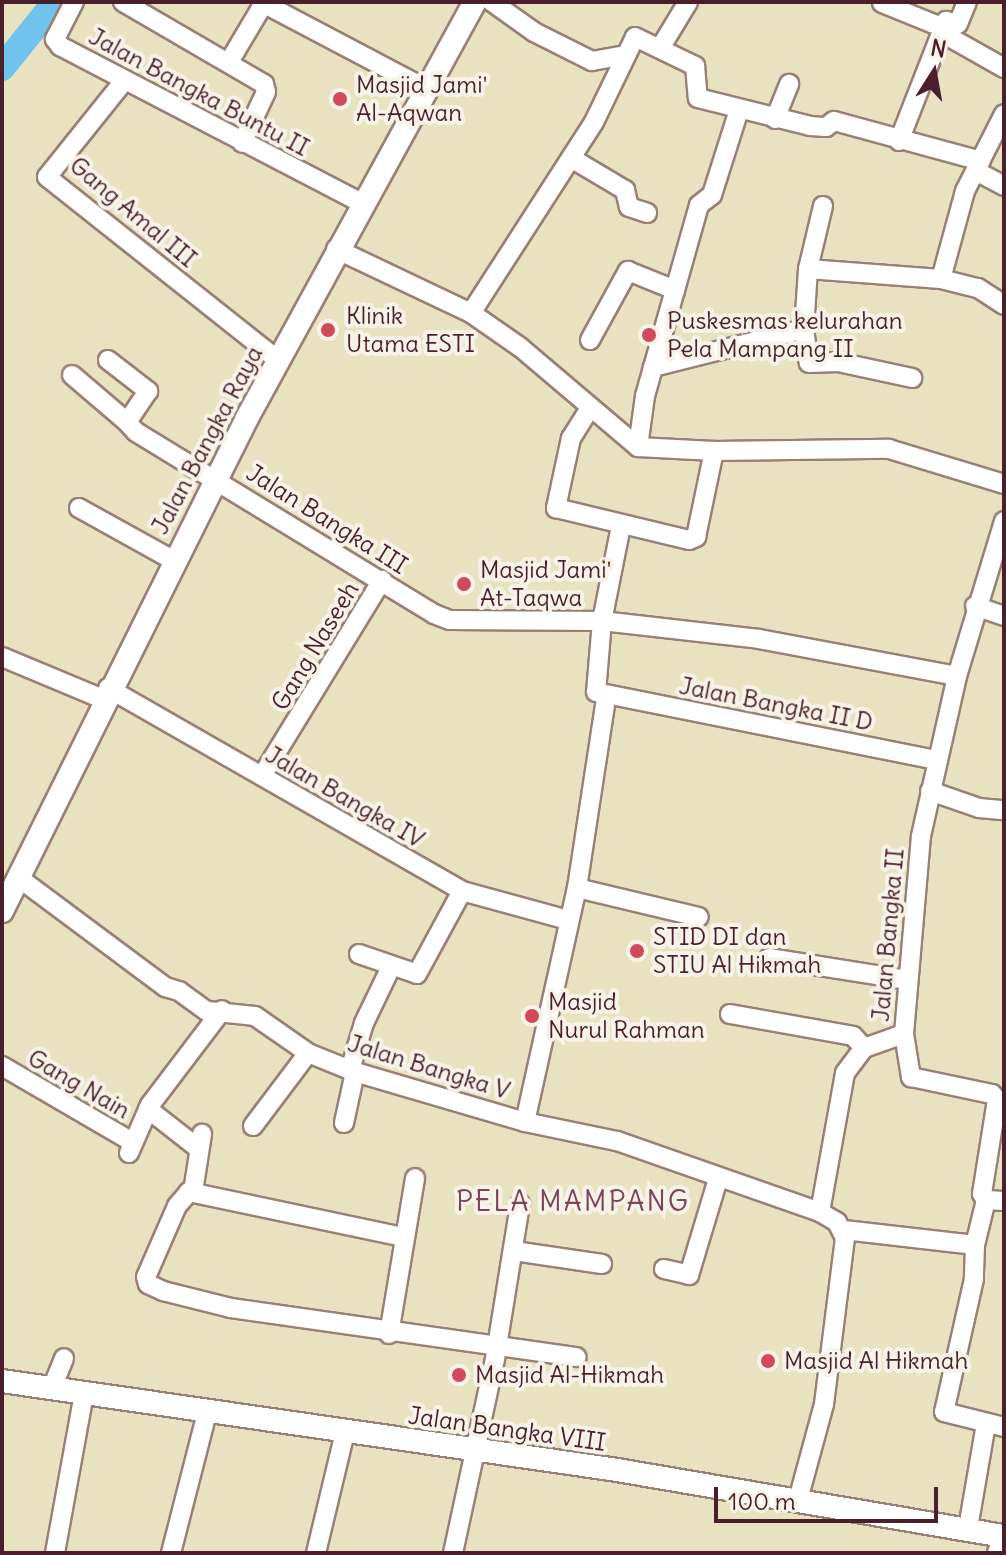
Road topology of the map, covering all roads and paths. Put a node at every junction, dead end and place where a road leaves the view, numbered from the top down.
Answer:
1 (74, 2) edge
2 (123, 2) edge
3 (475, 2) edge
4 (492, 2) edge
5 (688, 2) edge
6 (881, 2) edge
7 (967, 2) edge
8 (262, 3) edge
9 (943, 30) junction
10 (662, 45) junction
11 (626, 55) junction
12 (229, 62) junction
13 (1004, 68) edge
14 (124, 81) junction
15 (789, 84) dead end
16 (424, 88) junction
17 (739, 110) junction
18 (1004, 114) edge
19 (775, 119) junction
20 (899, 141) junction
21 (242, 143) junction
22 (571, 158) junction
23 (978, 166) junction
24 (1004, 186) edge
25 (361, 203) junction
26 (823, 206) dead end
27 (647, 213) dead end
28 (336, 249) junction
29 (808, 269) junction
30 (941, 279) junction
31 (675, 290) junction
32 (1004, 305) edge
33 (471, 313) junction
34 (804, 329) junction
35 (590, 340) dead end
36 (108, 360) dead end
37 (278, 360) junction
38 (653, 367) junction
39 (72, 375) dead end
40 (912, 378) dead end
41 (590, 408) junction
42 (127, 422) junction
43 (638, 447) junction
44 (714, 451) junction
45 (217, 478) junction
46 (1004, 484) edge
47 (79, 508) dead end
48 (1004, 521) edge
49 (621, 526) junction
50 (173, 560) junction
51 (382, 580) junction
52 (975, 606) junction
53 (1004, 616) edge
54 (602, 621) junction
55 (2, 657) edge
56 (957, 676) junction
57 (105, 694) junction
58 (606, 698) junction
59 (937, 760) junction
60 (262, 776) junction
61 (930, 791) junction
62 (1004, 810) edge
63 (19, 878) junction
64 (577, 888) junction
65 (462, 891) junction
66 (2, 911) edge
67 (699, 917) dead end
68 (568, 920) junction
69 (359, 954) dead end
70 (769, 958) dead end
71 (391, 967) junction
72 (908, 980) junction
73 (222, 1010) junction
74 (730, 1014) dead end
75 (904, 1034) junction
76 (864, 1048) junction
77 (308, 1053) junction
78 (2, 1066) edge
79 (352, 1071) junction
80 (148, 1109) junction
81 (525, 1122) junction
82 (344, 1123) dead end
83 (253, 1126) dead end
84 (415, 1178) dead end
85 (718, 1179) junction
86 (193, 1192) junction
87 (995, 1200) edge
88 (520, 1204) dead end
89 (820, 1212) junction
90 (844, 1230) junction
91 (403, 1237) junction
92 (975, 1245) junction
93 (514, 1251) junction
94 (602, 1264) dead end
95 (664, 1269) dead end
96 (389, 1334) junction
97 (497, 1346) junction
98 (577, 1357) dead end
99 (64, 1358) dead end
100 (2, 1381) edge
101 (52, 1388) junction
102 (84, 1393) junction
103 (207, 1413) junction
104 (995, 1426) edge
105 (345, 1432) junction
106 (474, 1451) junction
107 (798, 1500) junction
108 (968, 1528) junction
109 (1001, 1542) edge
110 (55, 1553) edge
111 (171, 1553) edge
112 (316, 1553) edge
113 (453, 1553) edge

1 - 14 street, Jalan Bangka Buntu II
2 - 12 street
3 - 16 street, Jalan Bangka Raya
4 - 11 street
5 - 10 street
6 - 9 street
7 - 9 street
8 - 12 street
8 - 16 street
9 - 13 street
9 - 20 street
10 - 11 street
10 - 17 street
11 - 22 street
12 - 21 street
14 - 21 street, Jalan Bangka Buntu II
14 - 37 street, Gang Amal III
15 - 19 street
16 - 25 street, Jalan Bangka Raya
17 - 19 street
17 - 31 street
18 - 23 street
19 - 20 street
20 - 23 street
21 - 25 street, Jalan Bangka Buntu II
22 - 27 street
22 - 33 street
23 - 24 street
23 - 30 street
25 - 28 street, Jalan Bangka Raya
26 - 29 street
28 - 33 street
28 - 37 street, Jalan Bangka Raya
29 - 30 street
29 - 34 street
30 - 32 street
31 - 35 street
31 - 38 street
33 - 41 street
34 - 38 street
34 - 40 street
36 - 42 street
37 - 45 street, Jalan Bangka Raya
38 - 43 street
39 - 42 street, Jalan Bangka III
41 - 43 street
41 - 49 street
42 - 45 street, Jalan Bangka III
43 - 44 street
44 - 46 street
44 - 49 street
45 - 50 street, Jalan Bangka Raya
45 - 51 street, Jalan Bangka III
47 - 50 street
48 - 52 street, Jalan Bangka II
49 - 54 street
50 - 57 street, Jalan Bangka Raya
51 - 54 street, Jalan Bangka III
51 - 60 street, Gang Naseeh
52 - 53 street
52 - 56 street, Jalan Bangka II
54 - 56 street, Jalan Bangka III
54 - 58 street
55 - 57 street, Jalan Bangka IV
56 - 59 street, Jalan Bangka II
57 - 60 street, Jalan Bangka IV
57 - 63 street, Jalan Bangka Raya
58 - 59 street, Jalan Bangka II D
58 - 64 street
59 - 61 street, Jalan Bangka II
60 - 65 street, Jalan Bangka IV
61 - 62 street
61 - 72 street, Jalan Bangka II
63 - 66 street, Jalan Bangka Raya
63 - 73 street, Jalan Bangka V
64 - 67 street
64 - 68 street
65 - 68 street, Jalan Bangka IV
65 - 71 street
68 - 81 street
69 - 71 street
70 - 72 street
71 - 79 street
72 - 75 street, Jalan Bangka II
73 - 77 street, Jalan Bangka V
73 - 80 street
74 - 76 street
75 - 76 street, Jalan Bangka II
75 - 87 street
76 - 89 street, Jalan Bangka II
77 - 79 street, Jalan Bangka V
77 - 83 street
78 - 80 street, Gang Nain
79 - 81 street, Jalan Bangka V
79 - 82 street
80 - 86 street
81 - 85 street, Jalan Bangka V
84 - 91 street
85 - 89 street, Jalan Bangka V
85 - 95 street
86 - 91 street
86 - 96 street
87 - 92 street
88 - 93 street
89 - 90 street
90 - 92 street
90 - 107 street
91 - 96 street
92 - 104 street
93 - 94 street
93 - 97 street
96 - 97 street
97 - 98 street
97 - 106 street
99 - 101 street
100 - 101 street, Jalan Bangka VIII
101 - 102 street, Jalan Bangka VIII
102 - 103 street, Jalan Bangka VIII
102 - 110 street
103 - 105 street, Jalan Bangka VIII
103 - 111 street
104 - 108 street
105 - 106 street, Jalan Bangka VIII
105 - 112 street
106 - 107 street, Jalan Bangka VIII
106 - 113 street
107 - 108 street, Jalan Bangka VIII
108 - 109 street, Jalan Bangka VIII

